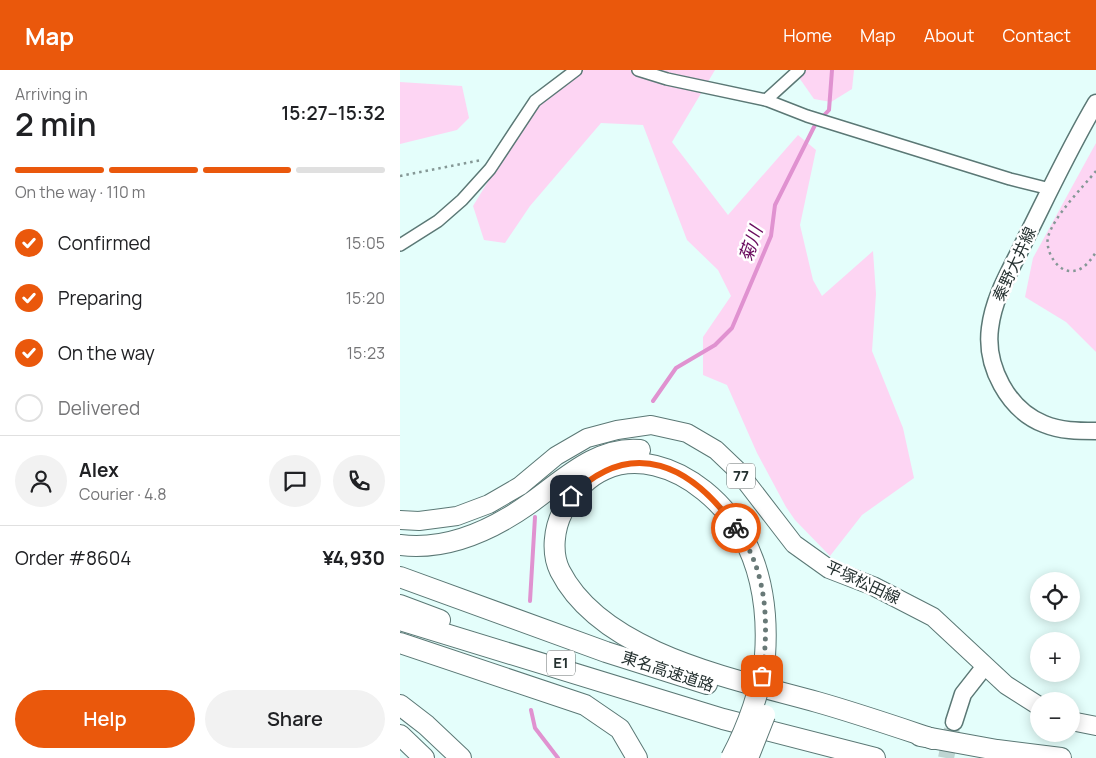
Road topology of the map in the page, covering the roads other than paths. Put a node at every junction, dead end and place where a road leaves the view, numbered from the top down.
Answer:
1 (576, 70) edge
2 (638, 70) edge
3 (799, 70) edge
4 (766, 100) junction
5 (1096, 103) edge
6 (1050, 189) junction
7 (400, 245) edge
8 (1096, 432) edge
9 (400, 520) edge
10 (400, 545) edge
11 (400, 577) edge
12 (400, 605) edge
13 (400, 620) edge
14 (400, 643) edge
15 (772, 657) junction
16 (985, 666) junction
17 (1030, 700) edge
18 (400, 706) edge
19 (400, 712) edge
20 (723, 719) junction
21 (954, 722) tunnel mouth
22 (1080, 723) edge
23 (1096, 726) edge
24 (400, 736) edge
25 (933, 739) junction
26 (416, 758) edge
27 (424, 758) edge
28 (445, 758) edge
29 (461, 758) edge
30 (637, 758) edge
31 (731, 758) edge
32 (748, 758) edge
33 (875, 758) edge
34 (1061, 758) edge

1 - 7 street
2 - 4 street
3 - 4 street
4 - 6 street
5 - 6 main road, 秦野大井線
6 - 8 main road, 秦野大井線
9 - 16 main road, 平塚松田線 / 77
10 - 15 highway
11 - 25 highway, 東名高速道路 / E1
12 - 20 highway, E1
13 - 20 highway, E1
14 - 30 highway
15 - 25 highway
15 - 31 highway, bridge
15 - 32 highway, bridge
16 - 17 main road, 平塚松田線 / 77
16 - 21 main road
18 - 29 highway
19 - 28 highway
20 - 33 highway, E1
22 - 23 main road
24 - 26 highway
24 - 27 highway
25 - 34 highway, 東名高速道路 / E1

